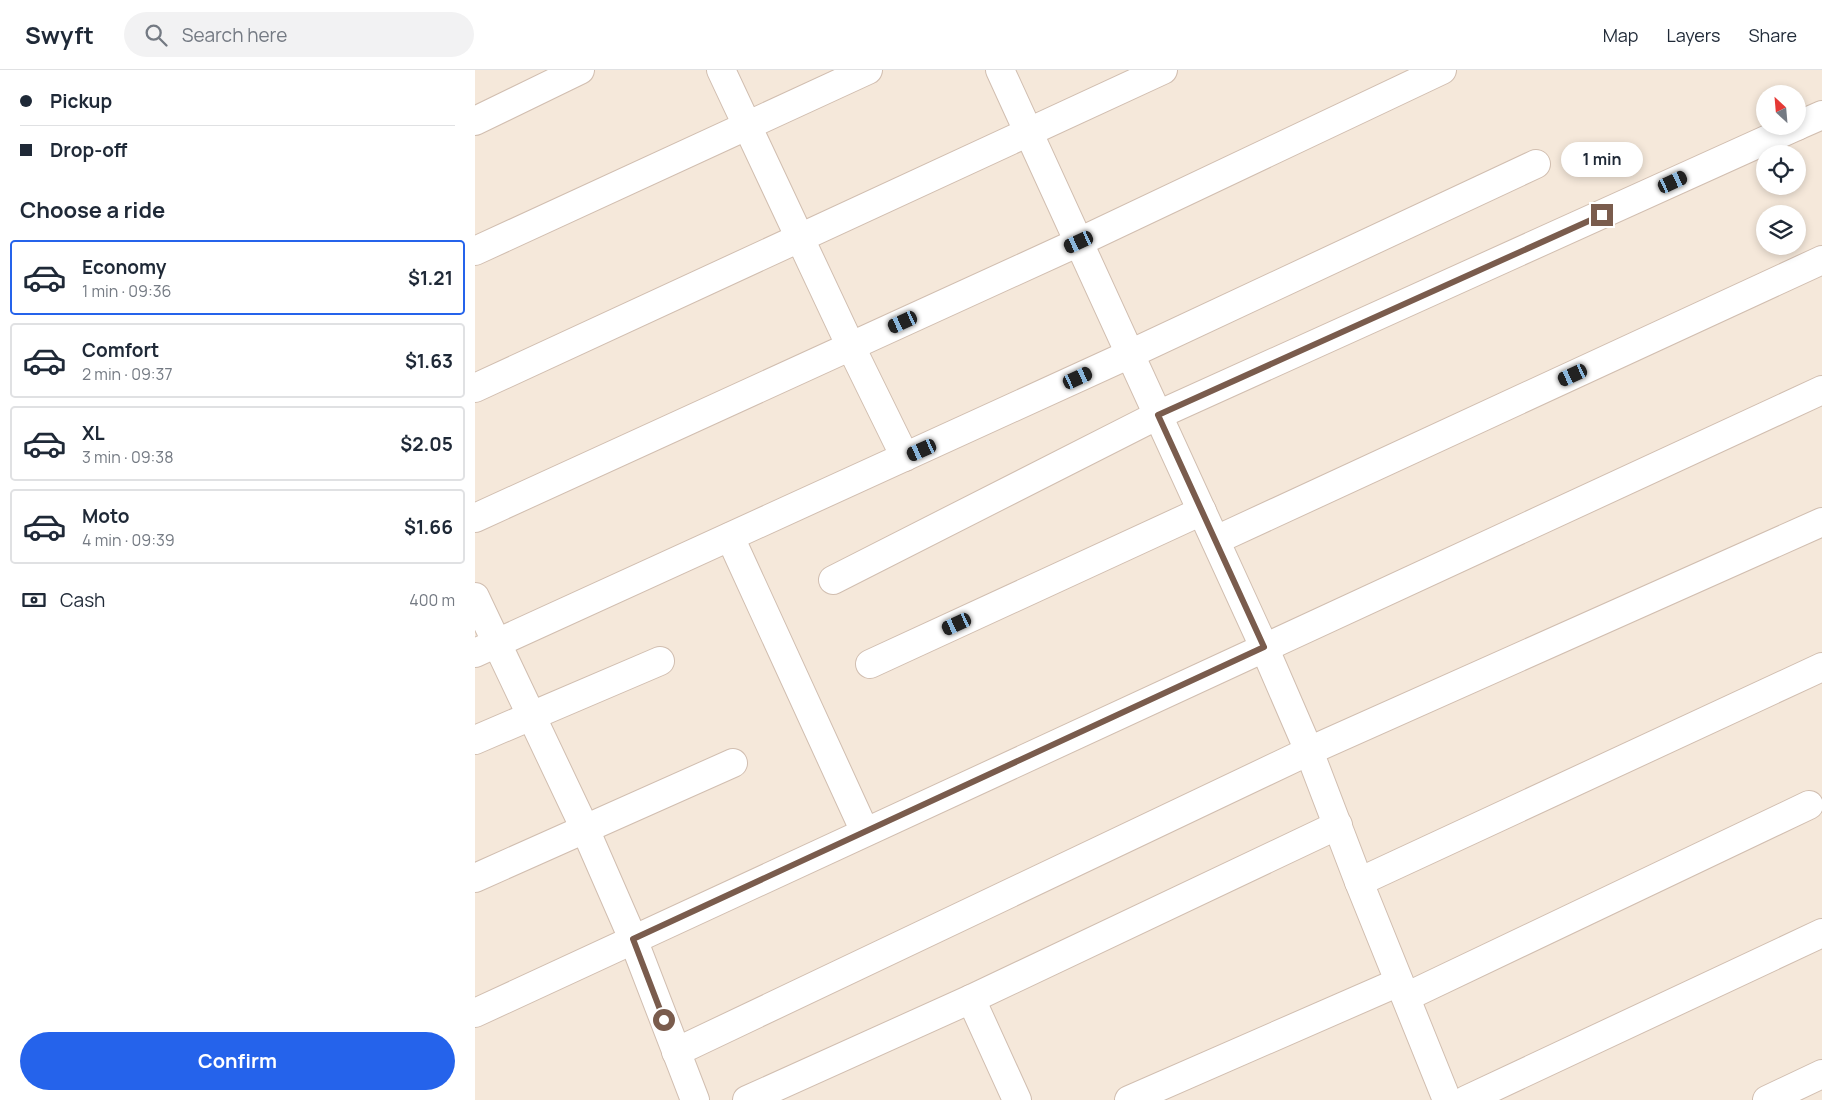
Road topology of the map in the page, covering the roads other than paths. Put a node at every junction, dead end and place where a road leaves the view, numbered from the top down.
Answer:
1 (580, 70) edge
2 (721, 70) edge
3 (868, 70) edge
4 (1000, 70) edge
5 (1163, 70) edge
6 (1442, 70) edge
7 (1822, 115) edge
8 (475, 121) edge
9 (1806, 122) edge
10 (747, 125) junction
11 (1028, 133) junction
12 (1777, 135) edge
13 (1536, 164) dead end
14 (799, 238) junction
15 (1079, 242) junction
16 (475, 251) edge
17 (1822, 260) edge
18 (851, 346) junction
19 (1130, 354) junction
20 (475, 388) edge
21 (1822, 390) edge
22 (1158, 415) junction
23 (905, 457) junction
24 (1202, 511) junction
25 (475, 518) edge
26 (1822, 522) edge
27 (730, 537) junction
28 (1216, 540) junction
29 (833, 580) dead end
30 (475, 596) edge
31 (1264, 647) junction
32 (486, 648) edge
33 (660, 660) dead end
34 (869, 664) dead end
35 (1822, 666) edge
36 (532, 715) junction
37 (475, 740) edge
38 (1309, 752) junction
39 (733, 763) dead end
40 (1809, 805) dead end
41 (1338, 825) junction
42 (585, 829) junction
43 (865, 832) junction
44 (475, 878) edge
45 (1359, 882) junction
46 (1822, 933) edge
47 (633, 939) junction
48 (1402, 990) junction
49 (971, 999) junction
50 (475, 1013) edge
51 (677, 1052) junction
52 (1822, 1074) edge
53 (695, 1100) edge
54 (747, 1100) edge
55 (1017, 1100) edge
56 (1129, 1100) edge
57 (1447, 1100) edge
58 (1466, 1100) edge
59 (1767, 1100) edge

1 - 8 street
2 - 10 street
3 - 10 street
4 - 11 street
5 - 11 street
6 - 15 street
7 - 9 street
10 - 14 street
10 - 16 street
11 - 14 street
11 - 15 street
12 - 22 street
13 - 19 street
14 - 18 street
14 - 20 street
15 - 18 street
15 - 19 street
17 - 28 street
18 - 23 street
18 - 25 street
19 - 22 street
19 - 23 street
21 - 31 street
22 - 24 street
22 - 29 street
23 - 27 street
24 - 28 street
24 - 34 street
26 - 38 street
27 - 32 street
27 - 43 street
28 - 31 street
30 - 32 street
31 - 38 street
31 - 43 street
32 - 36 street
33 - 36 street
35 - 45 street
36 - 37 street
36 - 42 street
38 - 41 street
38 - 51 street
39 - 42 street
40 - 48 street
41 - 45 street
41 - 49 street
42 - 44 street
42 - 47 street
43 - 47 street
45 - 48 street
46 - 58 street
47 - 50 street
47 - 51 street
48 - 56 street
48 - 57 street
49 - 54 street
49 - 55 street
51 - 53 street
52 - 59 street

